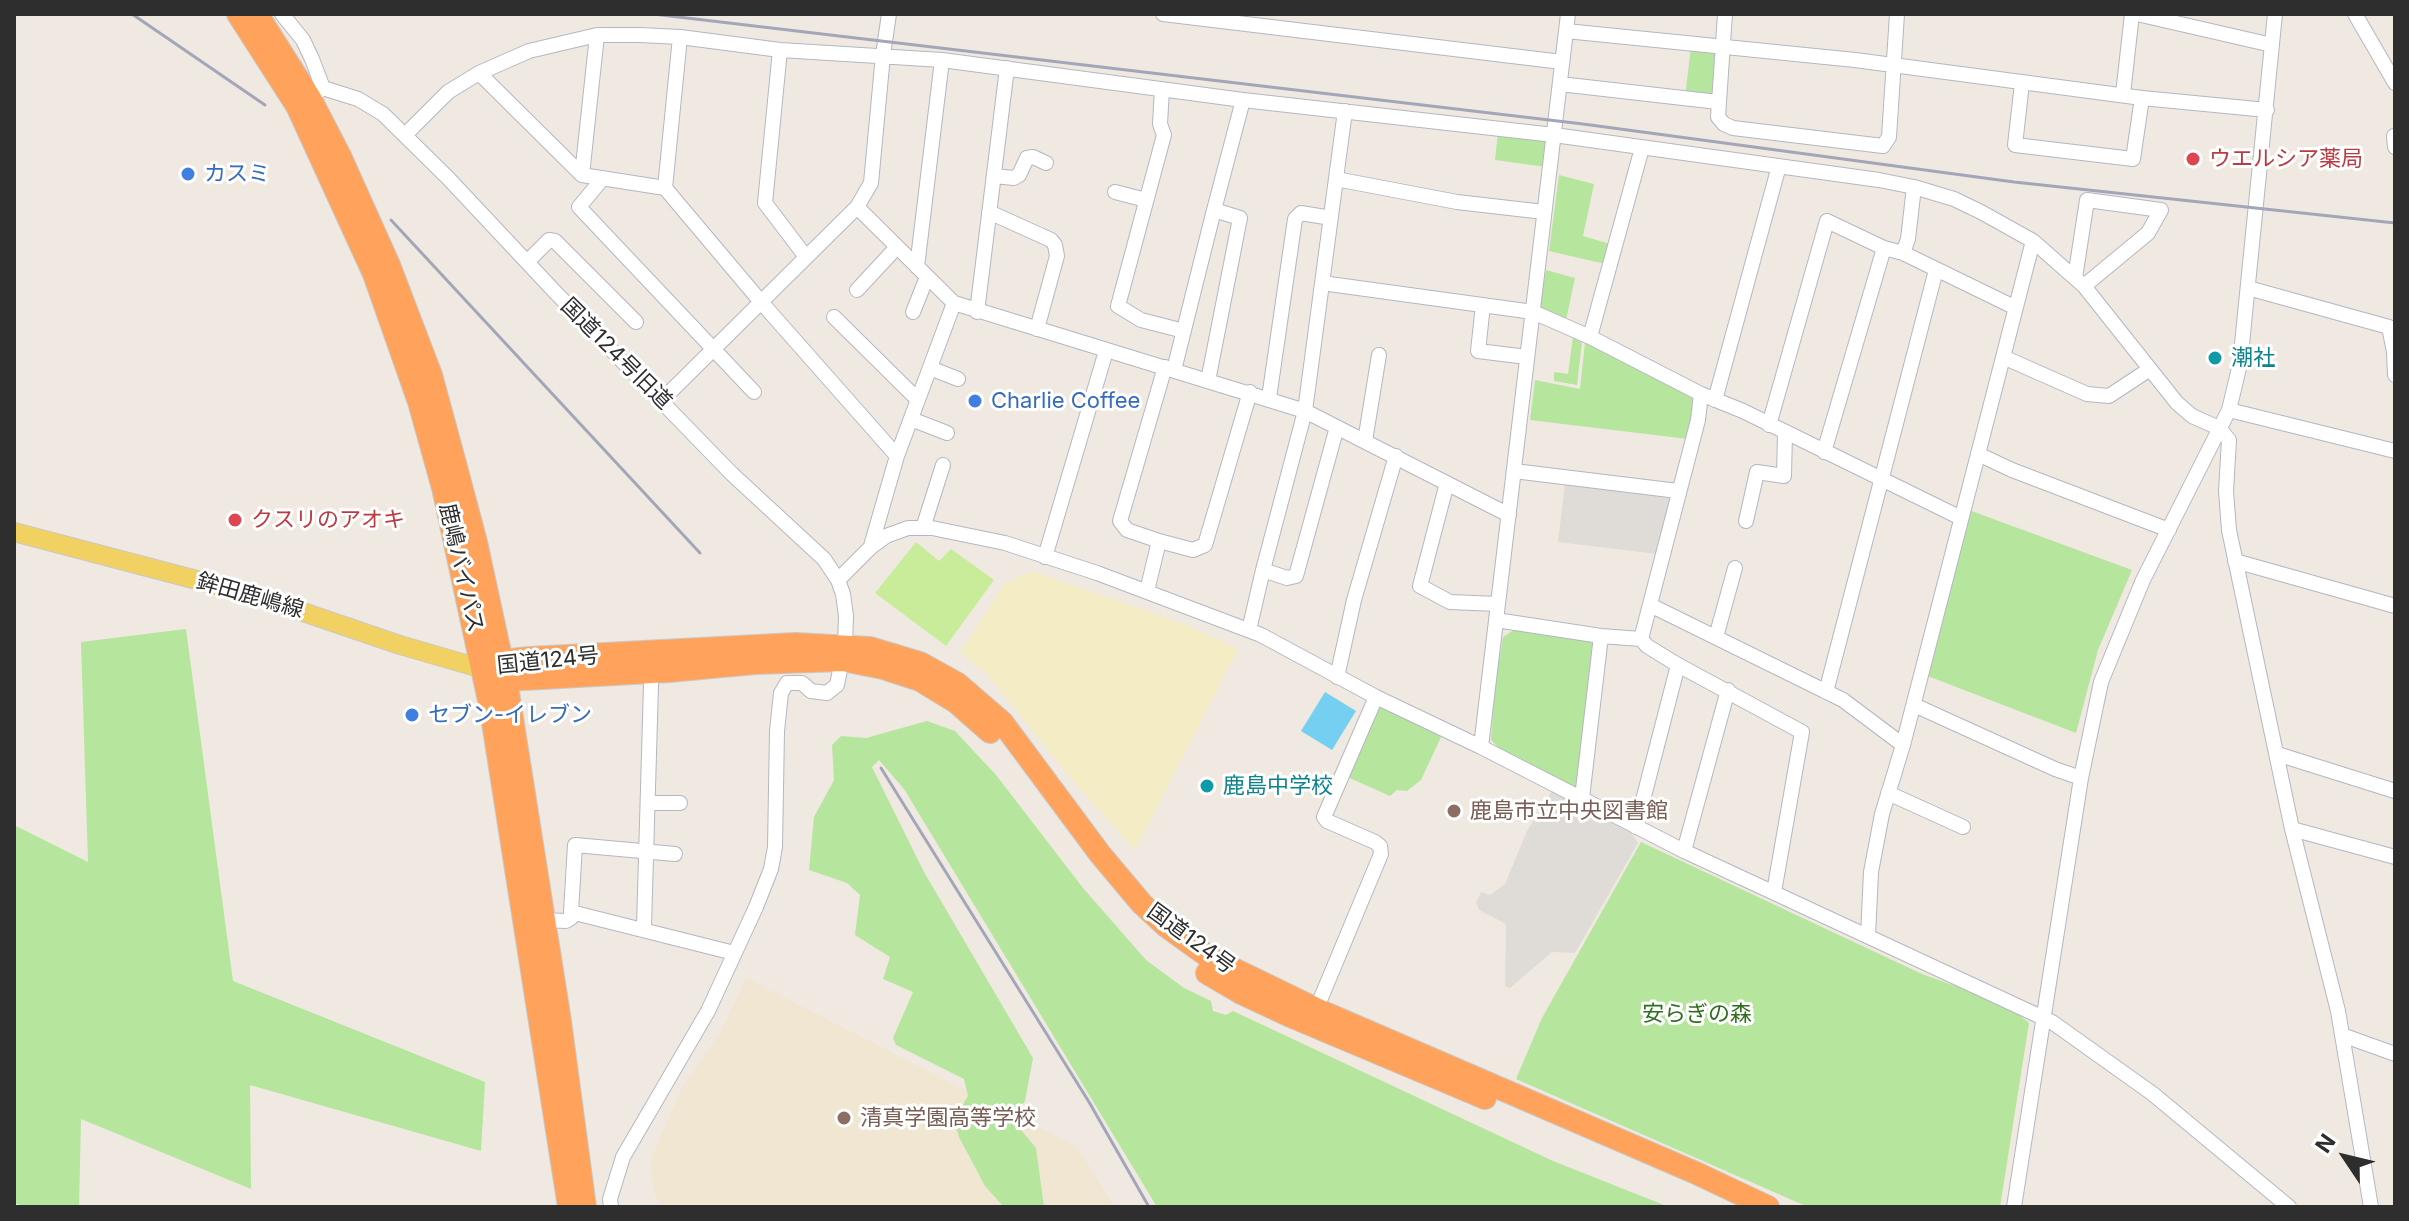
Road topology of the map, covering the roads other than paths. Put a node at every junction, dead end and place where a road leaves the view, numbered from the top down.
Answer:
1 (238, 14) edge
2 (257, 14) edge
3 (282, 14) edge
4 (889, 14) edge
5 (1163, 14) edge
6 (1568, 14) edge
7 (1725, 14) edge
8 (1897, 14) edge
9 (2135, 14) edge
10 (2275, 14) edge
11 (2355, 14) edge
12 (1215, 16) edge
13 (1566, 31) junction
14 (597, 35) junction
15 (680, 37) junction
16 (2272, 45) junction
17 (1724, 49) junction
18 (780, 50) junction
19 (883, 55) junction
20 (942, 60) junction
21 (1562, 62) junction
22 (1895, 65) junction
23 (2390, 65) edge
24 (1007, 68) junction
25 (479, 73) junction
26 (2022, 83) junction
27 (2395, 83) edge
28 (1560, 84) junction
29 (1162, 89) junction
30 (2123, 94) junction
31 (310, 97) junction
32 (2142, 98) junction
33 (1243, 100) junction
34 (1718, 102) junction
35 (2267, 110) junction
36 (1345, 111) junction
37 (405, 135) junction
38 (1554, 135) junction
39 (1642, 148) junction
40 (1046, 163) dead end
41 (1779, 166) junction
42 (582, 175) junction
43 (994, 176) junction
44 (603, 178) junction
45 (1336, 179) junction
46 (1914, 187) junction
47 (665, 188) junction
48 (1115, 192) dead end
49 (1146, 200) junction
50 (857, 207) junction
51 (1214, 210) junction
52 (989, 212) junction
53 (1544, 212) junction
54 (1331, 218) junction
55 (2033, 241) junction
56 (897, 247) junction
57 (1884, 248) junction
58 (1903, 253) junction
59 (806, 257) junction
60 (527, 262) junction
61 (1936, 270) junction
62 (922, 272) junction
63 (2079, 282) junction
64 (1322, 283) junction
65 (2248, 288) junction
66 (857, 290) dead end
67 (761, 302) junction
68 (954, 303) junction
69 (1483, 305) junction
70 (2014, 307) junction
71 (913, 312) dead end
72 (977, 312) junction
73 (1533, 312) junction
74 (834, 317) dead end
75 (636, 322) dead end
76 (1037, 329) junction
77 (1184, 331) junction
78 (1590, 337) junction
79 (712, 350) junction
80 (1106, 351) junction
81 (2394, 352) edge
82 (1379, 355) dead end
83 (1527, 357) junction
84 (2003, 357) junction
85 (930, 368) junction
86 (1170, 369) junction
87 (2150, 369) junction
88 (2395, 375) edge
89 (958, 379) dead end
90 (1208, 381) junction
91 (754, 392) dead end
92 (1250, 392) junction
93 (1708, 397) junction
94 (1269, 398) junction
95 (662, 400) junction
96 (918, 400) junction
97 (2229, 410) junction
98 (1305, 411) junction
99 (911, 419) junction
100 (1769, 425) junction
101 (1337, 427) junction
102 (2219, 428) junction
103 (947, 433) dead end
104 (1785, 433) junction
105 (1365, 441) junction
106 (2395, 451) edge
107 (1824, 452) junction
108 (1978, 454) junction
109 (897, 456) junction
110 (1396, 456) junction
111 (943, 465) dead end
112 (1514, 471) junction
113 (1881, 480) junction
114 (1447, 483) junction
115 (1678, 491) junction
116 (1509, 515) junction
117 (1961, 518) junction
118 (1746, 521) dead end
119 (923, 528) junction
120 (2169, 530) junction
121 (14, 532) edge
122 (1159, 541) junction
123 (871, 547) junction
124 (1045, 557) junction
125 (2235, 561) junction
126 (1735, 568) dead end
127 (1263, 570) junction
128 (838, 580) junction
129 (1147, 591) junction
130 (1498, 604) junction
131 (1650, 605) junction
132 (2395, 606) edge
133 (1496, 620) junction
134 (1249, 630) junction
135 (1601, 636) junction
136 (1716, 637) junction
137 (1641, 639) junction
138 (844, 653) junction
139 (1678, 665) junction
140 (497, 670) junction
141 (1337, 677) junction
142 (651, 685) dead end
143 (1728, 690) junction
144 (1826, 692) junction
145 (1376, 697) junction
146 (1914, 705) junction
147 (1903, 745) junction
148 (1481, 747) junction
149 (2277, 754) junction
150 (2081, 778) junction
151 (2395, 791) edge
152 (1888, 793) junction
153 (1582, 798) junction
154 (648, 803) junction
155 (680, 803) dead end
156 (1636, 827) junction
157 (1963, 827) dead end
158 (2292, 829) junction
159 (647, 850) junction
160 (1684, 851) junction
161 (675, 854) dead end
162 (2395, 857) edge
163 (1774, 892) junction
164 (571, 912) junction
165 (544, 920) junction
166 (644, 926) dead end
167 (1868, 936) junction
168 (734, 953) junction
169 (1313, 1017) junction
170 (2043, 1017) junction
171 (2342, 1035) junction
172 (2395, 1054) edge
173 (569, 1207) edge
174 (585, 1207) edge
175 (611, 1207) edge
176 (1736, 1207) edge
177 (1768, 1207) edge
178 (2014, 1207) edge
179 (2289, 1207) edge
180 (2371, 1207) edge

1 - 31 highway, 鹿嶋バイパス
2 - 31 highway, 鹿嶋バイパス
3 - 31 street
4 - 19 street
5 - 12 street
6 - 13 street
7 - 17 street
8 - 22 street
9 - 16 street
9 - 30 street
10 - 16 street
11 - 23 street
12 - 21 street
13 - 17 street
13 - 21 street
14 - 15 street
14 - 25 street
14 - 42 street
15 - 18 street
15 - 47 street
16 - 35 street
17 - 22 street
17 - 34 street
18 - 19 street
18 - 59 street
19 - 20 street
19 - 50 street
20 - 24 street
20 - 62 street
21 - 28 street
22 - 26 street
22 - 34 street
23 - 27 street
24 - 29 street
24 - 43 street
25 - 37 street
25 - 42 street
26 - 30 street
26 - 32 street
28 - 34 street
28 - 38 street
29 - 33 street
29 - 49 street
30 - 32 street
31 - 37 street, 国道124号旧道
31 - 140 highway, 鹿嶋バイパス
32 - 35 street
33 - 36 street
33 - 51 street
35 - 65 street
36 - 38 street
36 - 45 street
37 - 60 street, 国道124号旧道
38 - 39 street
38 - 53 street
39 - 41 street
39 - 78 street
40 - 43 street
41 - 46 street
41 - 93 street
42 - 44 street
43 - 52 street
44 - 47 street
44 - 79 street
45 - 53 street
45 - 54 street
46 - 55 street
46 - 58 street
47 - 67 street
48 - 49 street
49 - 77 street
50 - 56 street
50 - 59 street
51 - 77 street
51 - 90 street
52 - 72 street
52 - 76 street
53 - 73 street
54 - 64 street
54 - 94 street
55 - 63 street
55 - 70 street
56 - 62 street
56 - 66 street
57 - 58 street
57 - 100 street
57 - 107 street
58 - 61 street
59 - 67 street
60 - 75 street
60 - 95 street, 国道124号旧道
61 - 70 street
61 - 113 street
62 - 68 street
62 - 71 street
63 - 63 street
63 - 87 street
64 - 69 street
64 - 98 street
65 - 81 street
65 - 97 street
67 - 79 street
67 - 109 street
68 - 72 street
68 - 85 street
69 - 73 street
69 - 83 street
70 - 84 street
72 - 76 street
73 - 78 street
73 - 83 street
74 - 96 street
76 - 80 street
77 - 86 street
78 - 93 street
79 - 91 street
79 - 95 street
80 - 86 street
80 - 124 street
81 - 88 street
82 - 105 street
83 - 112 street
84 - 87 street
84 - 108 street
85 - 89 street
85 - 96 street
86 - 90 street
86 - 122 street
87 - 102 street
90 - 92 street
92 - 94 street
92 - 122 street
93 - 100 street
93 - 115 street
94 - 98 street
95 - 128 street, 国道124号旧道
96 - 99 street
97 - 102 street
97 - 106 street
98 - 101 street
98 - 127 street
99 - 103 street
99 - 109 street
100 - 104 street
101 - 105 street
101 - 127 street
102 - 120 street
102 - 125 street
104 - 107 street
104 - 118 street
105 - 110 street
107 - 113 street
108 - 117 street
108 - 120 street
109 - 123 street
110 - 114 street
110 - 141 street
111 - 119 street
112 - 115 street
112 - 116 street
113 - 117 street
113 - 144 street
114 - 116 street
114 - 130 street
115 - 131 street
116 - 130 street
117 - 146 street
119 - 123 street
119 - 124 street
120 - 150 street
121 - 140 main road, 鉾田鹿嶋線
122 - 129 street
123 - 128 street
124 - 129 street
125 - 132 street
125 - 149 street
126 - 136 street
127 - 134 street
128 - 138 street, 国道124号旧道
129 - 134 street
130 - 133 street
131 - 136 street
131 - 137 street
133 - 135 street
133 - 148 street
134 - 141 street
135 - 137 street
135 - 153 street
136 - 144 street
137 - 139 street
138 - 140 highway, 国道124号
138 - 168 street
138 - 169 highway, 国道124号
139 - 143 street
139 - 156 street
140 - 165 highway, 鹿嶋バイパス
140 - 173 highway, 鹿嶋バイパス
141 - 145 street
142 - 154 street
143 - 160 street
143 - 163 street
144 - 147 street
145 - 148 street
145 - 169 street
146 - 147 street
146 - 150 street
147 - 152 street
148 - 153 street
149 - 151 street
149 - 158 street
150 - 170 street
152 - 157 street
152 - 167 street
153 - 156 street
154 - 155 street
154 - 159 street
156 - 160 street
158 - 162 street
158 - 171 street
159 - 161 street
159 - 164 street
159 - 166 street
160 - 163 street
163 - 167 street
164 - 165 street
164 - 168 street
165 - 174 highway, 鹿嶋バイパス
167 - 170 street
168 - 175 street
169 - 176 highway, 国道124号
169 - 177 highway, 国道124号
170 - 178 street
170 - 179 street
171 - 172 street
171 - 180 street

